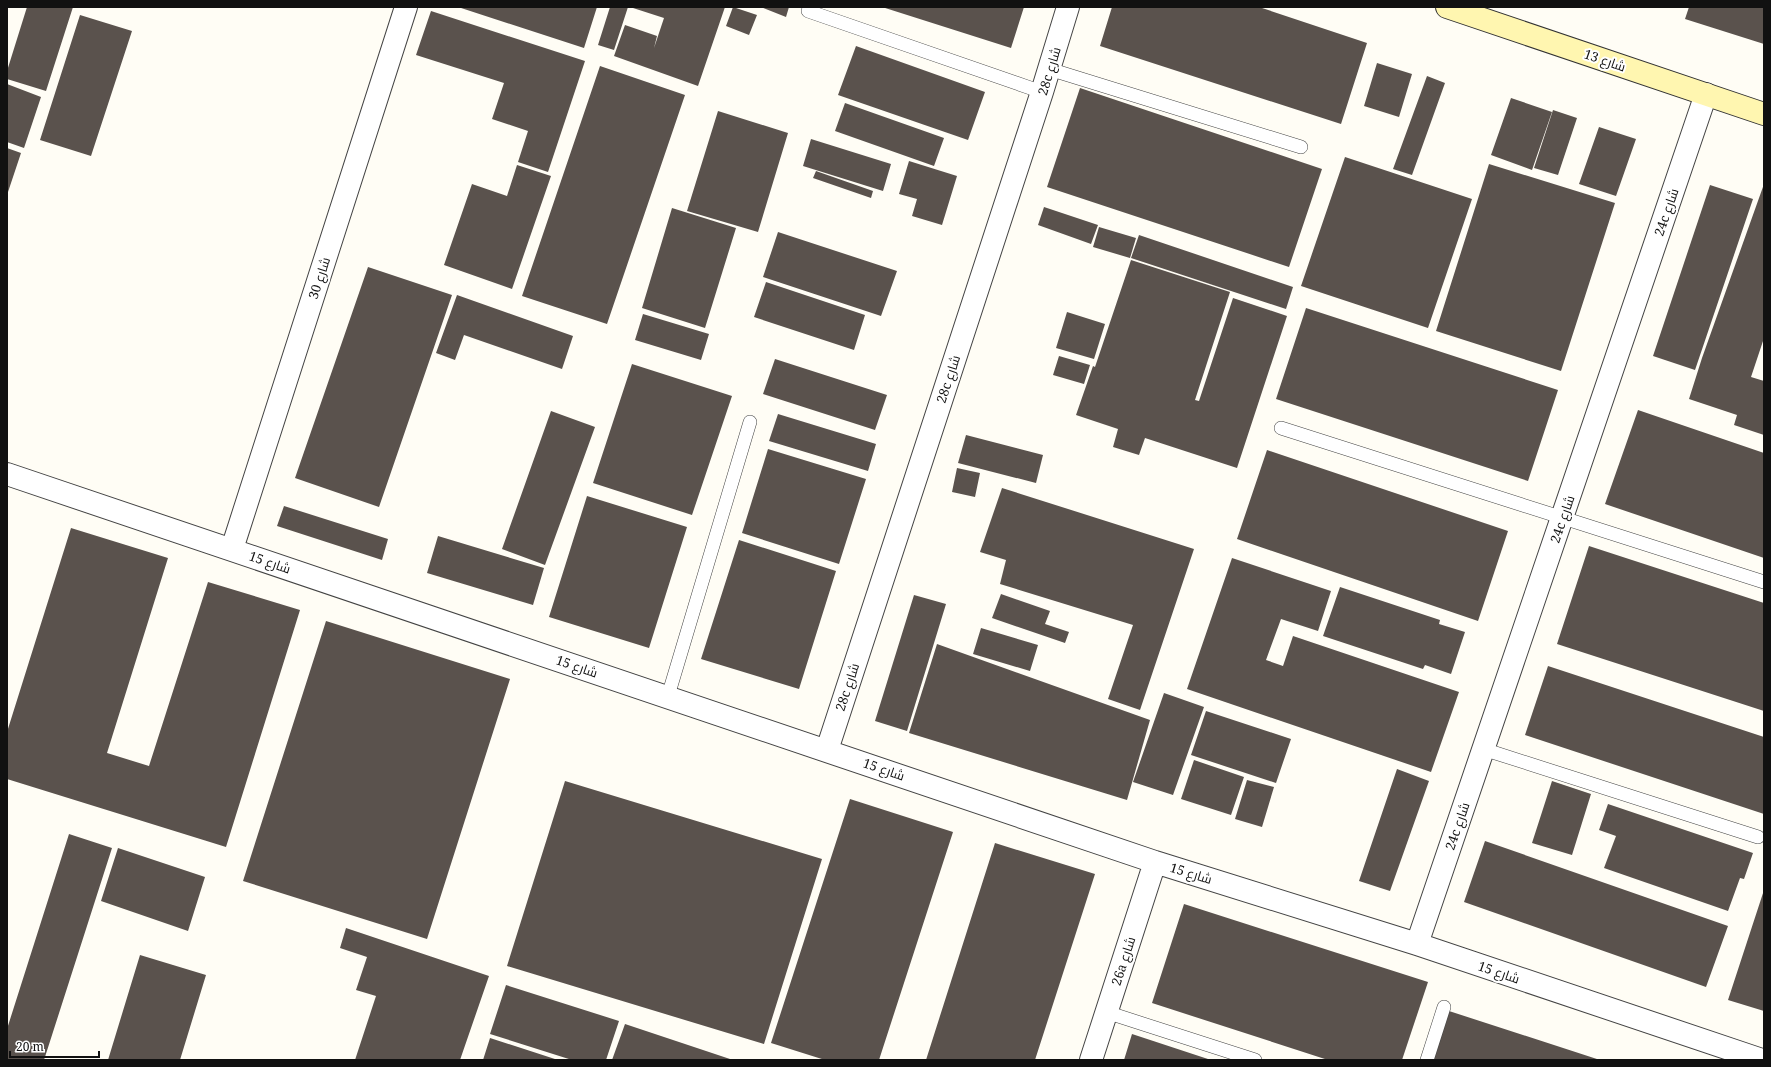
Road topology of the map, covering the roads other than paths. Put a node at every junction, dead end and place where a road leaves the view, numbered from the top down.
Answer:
1 (406, 7) edge
2 (1068, 7) edge
3 (1447, 7) edge
4 (808, 11) dead end
5 (1049, 69) junction
6 (1042, 92) junction
7 (1706, 94) junction
8 (1764, 114) edge
9 (1301, 147) dead end
10 (750, 422) dead end
11 (1281, 428) dead end
12 (7, 474) edge
13 (1562, 518) junction
14 (232, 549) junction
15 (1764, 582) edge
16 (668, 696) junction
17 (827, 750) junction
18 (1483, 750) junction
19 (1758, 837) dead end
20 (1155, 862) junction
21 (1417, 944) junction
22 (1444, 1007) dead end
23 (1106, 1012) junction
24 (1091, 1060) edge
25 (1256, 1060) edge
26 (1427, 1060) edge
27 (1762, 1060) edge

1 - 14 street, شارع 30
2 - 5 street, 28c شارع
3 - 7 street, شارع 13
4 - 6 lane
5 - 6 street, 28c شارع
5 - 9 lane
6 - 17 street, 28c شارع
7 - 8 street, شارع 13
7 - 13 street, 24c شارع
10 - 16 lane
11 - 13 lane
12 - 14 street, شارع 15
13 - 15 lane
13 - 18 street, 24c شارع
14 - 16 street, شارع 15
16 - 17 street, شارع 15
17 - 20 street, شارع 15
18 - 19 lane
18 - 21 street, 24c شارع
20 - 21 street, شارع 15
20 - 23 street, 26a شارع
21 - 27 street, شارع 15
22 - 26 lane
23 - 24 street, 26a شارع
23 - 25 lane

